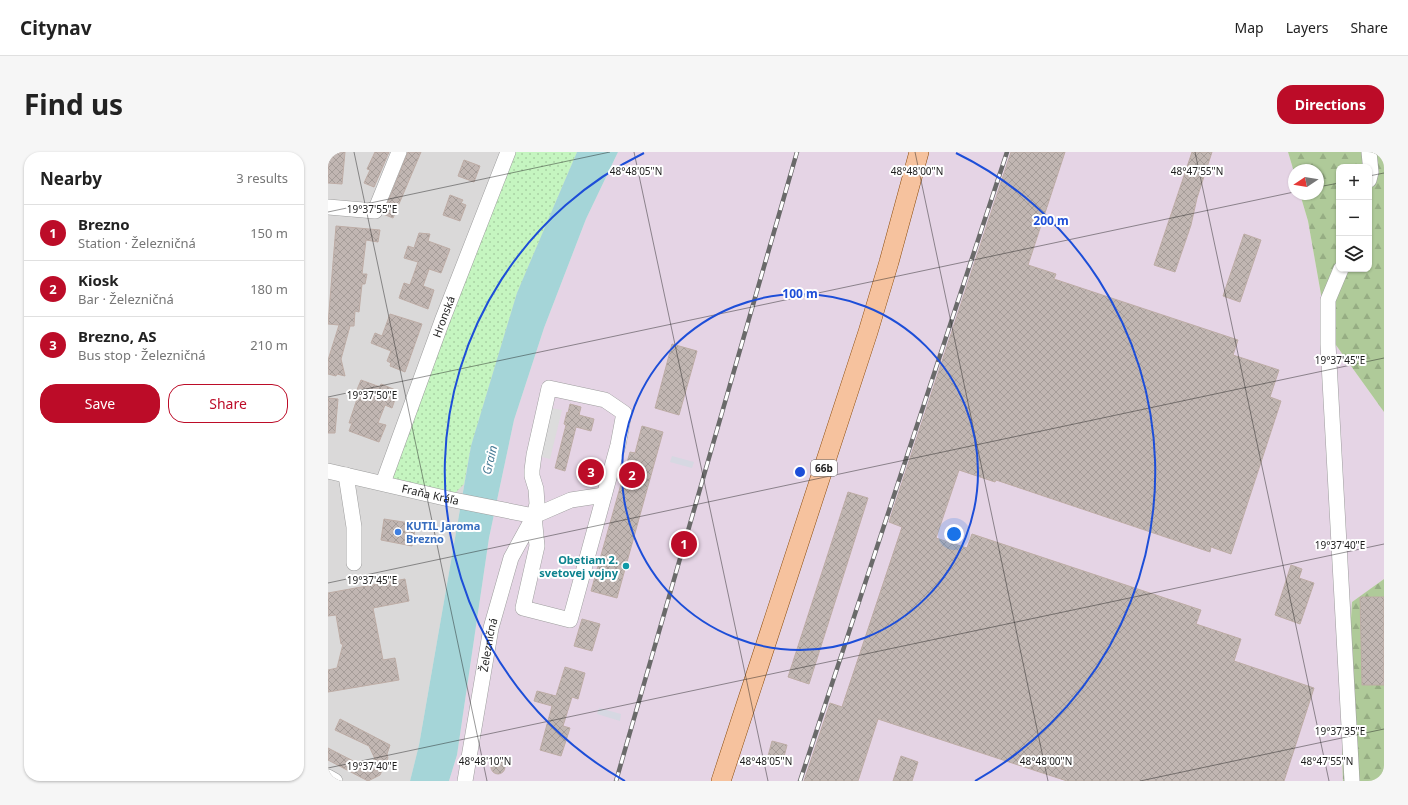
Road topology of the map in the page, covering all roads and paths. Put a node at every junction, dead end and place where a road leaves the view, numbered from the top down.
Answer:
1 (399, 152) edge
2 (508, 152) edge
3 (919, 152) edge
4 (1369, 152) edge
5 (1370, 164) edge
6 (328, 207) edge
7 (1340, 272) edge
8 (328, 471) edge
9 (346, 475) junction
10 (383, 483) junction
11 (604, 495) junction
12 (534, 516) junction
13 (354, 563) dead end
14 (328, 777) edge
15 (335, 781) edge
16 (464, 781) edge
17 (721, 781) edge
18 (1352, 781) edge

1 - 6 street
2 - 10 street, Hronská
3 - 17 main road, 66b
4 - 5 street
7 - 18 street
8 - 9 street, Fraňa Kráľa
9 - 10 street, Fraňa Kráľa
9 - 13 street
10 - 12 street, Fraňa Kráľa
11 - 12 street
11 - 12 street
11 - 12 street
12 - 16 street, Železničná
14 - 15 street

